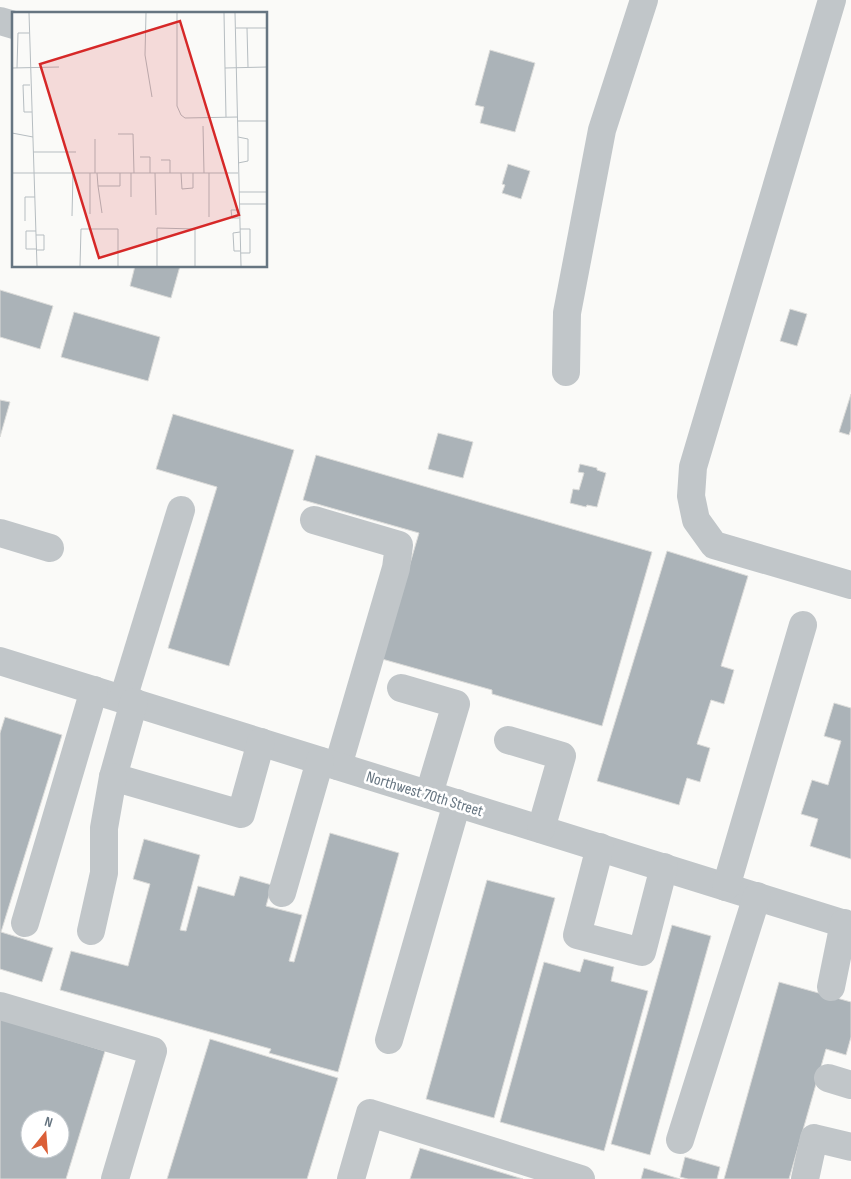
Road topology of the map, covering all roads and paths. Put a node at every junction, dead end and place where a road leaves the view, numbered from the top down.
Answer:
1 (644, 0) edge
2 (832, 0) edge
3 (566, 372) dead end
4 (180, 510) dead end
5 (314, 520) dead end
6 (0, 533) edge
7 (50, 548) dead end
8 (851, 585) edge
9 (803, 625) dead end
10 (0, 661) edge
11 (401, 688) dead end
12 (94, 690) junction
13 (128, 701) junction
14 (508, 740) dead end
15 (261, 742) junction
16 (329, 763) junction
17 (113, 778) junction
18 (429, 794) junction
19 (458, 803) junction
20 (541, 829) junction
21 (600, 847) junction
22 (664, 867) junction
23 (726, 887) junction
24 (282, 893) dead end
25 (757, 896) junction
26 (25, 923) dead end
27 (848, 925) edge
28 (91, 932) dead end
29 (831, 987) dead end
30 (0, 1006) edge
31 (389, 1040) dead end
32 (680, 1140) dead end
33 (851, 1147) edge
34 (115, 1179) edge
35 (350, 1179) edge
36 (582, 1179) edge
37 (805, 1179) edge

1 - 3 street
2 - 8 street
4 - 13 street
5 - 16 street
6 - 7 street
9 - 23 street
10 - 12 street, Northwest 70th Street
11 - 18 street
12 - 13 street, Northwest 70th Street
12 - 26 street
13 - 15 street, Northwest 70th Street
13 - 17 street
14 - 20 street
15 - 16 street, Northwest 70th Street
15 - 17 street
16 - 18 street, Northwest 70th Street
16 - 24 street
17 - 28 street
18 - 19 street, Northwest 70th Street
19 - 20 street, Northwest 70th Street
19 - 31 street
20 - 21 street, Northwest 70th Street
21 - 22 street, Northwest 70th Street
21 - 22 street
22 - 23 street, Northwest 70th Street
23 - 25 street, Northwest 70th Street
25 - 27 street, Northwest 70th Street
25 - 32 street
27 - 29 street
30 - 34 street
33 - 37 street
35 - 36 street

